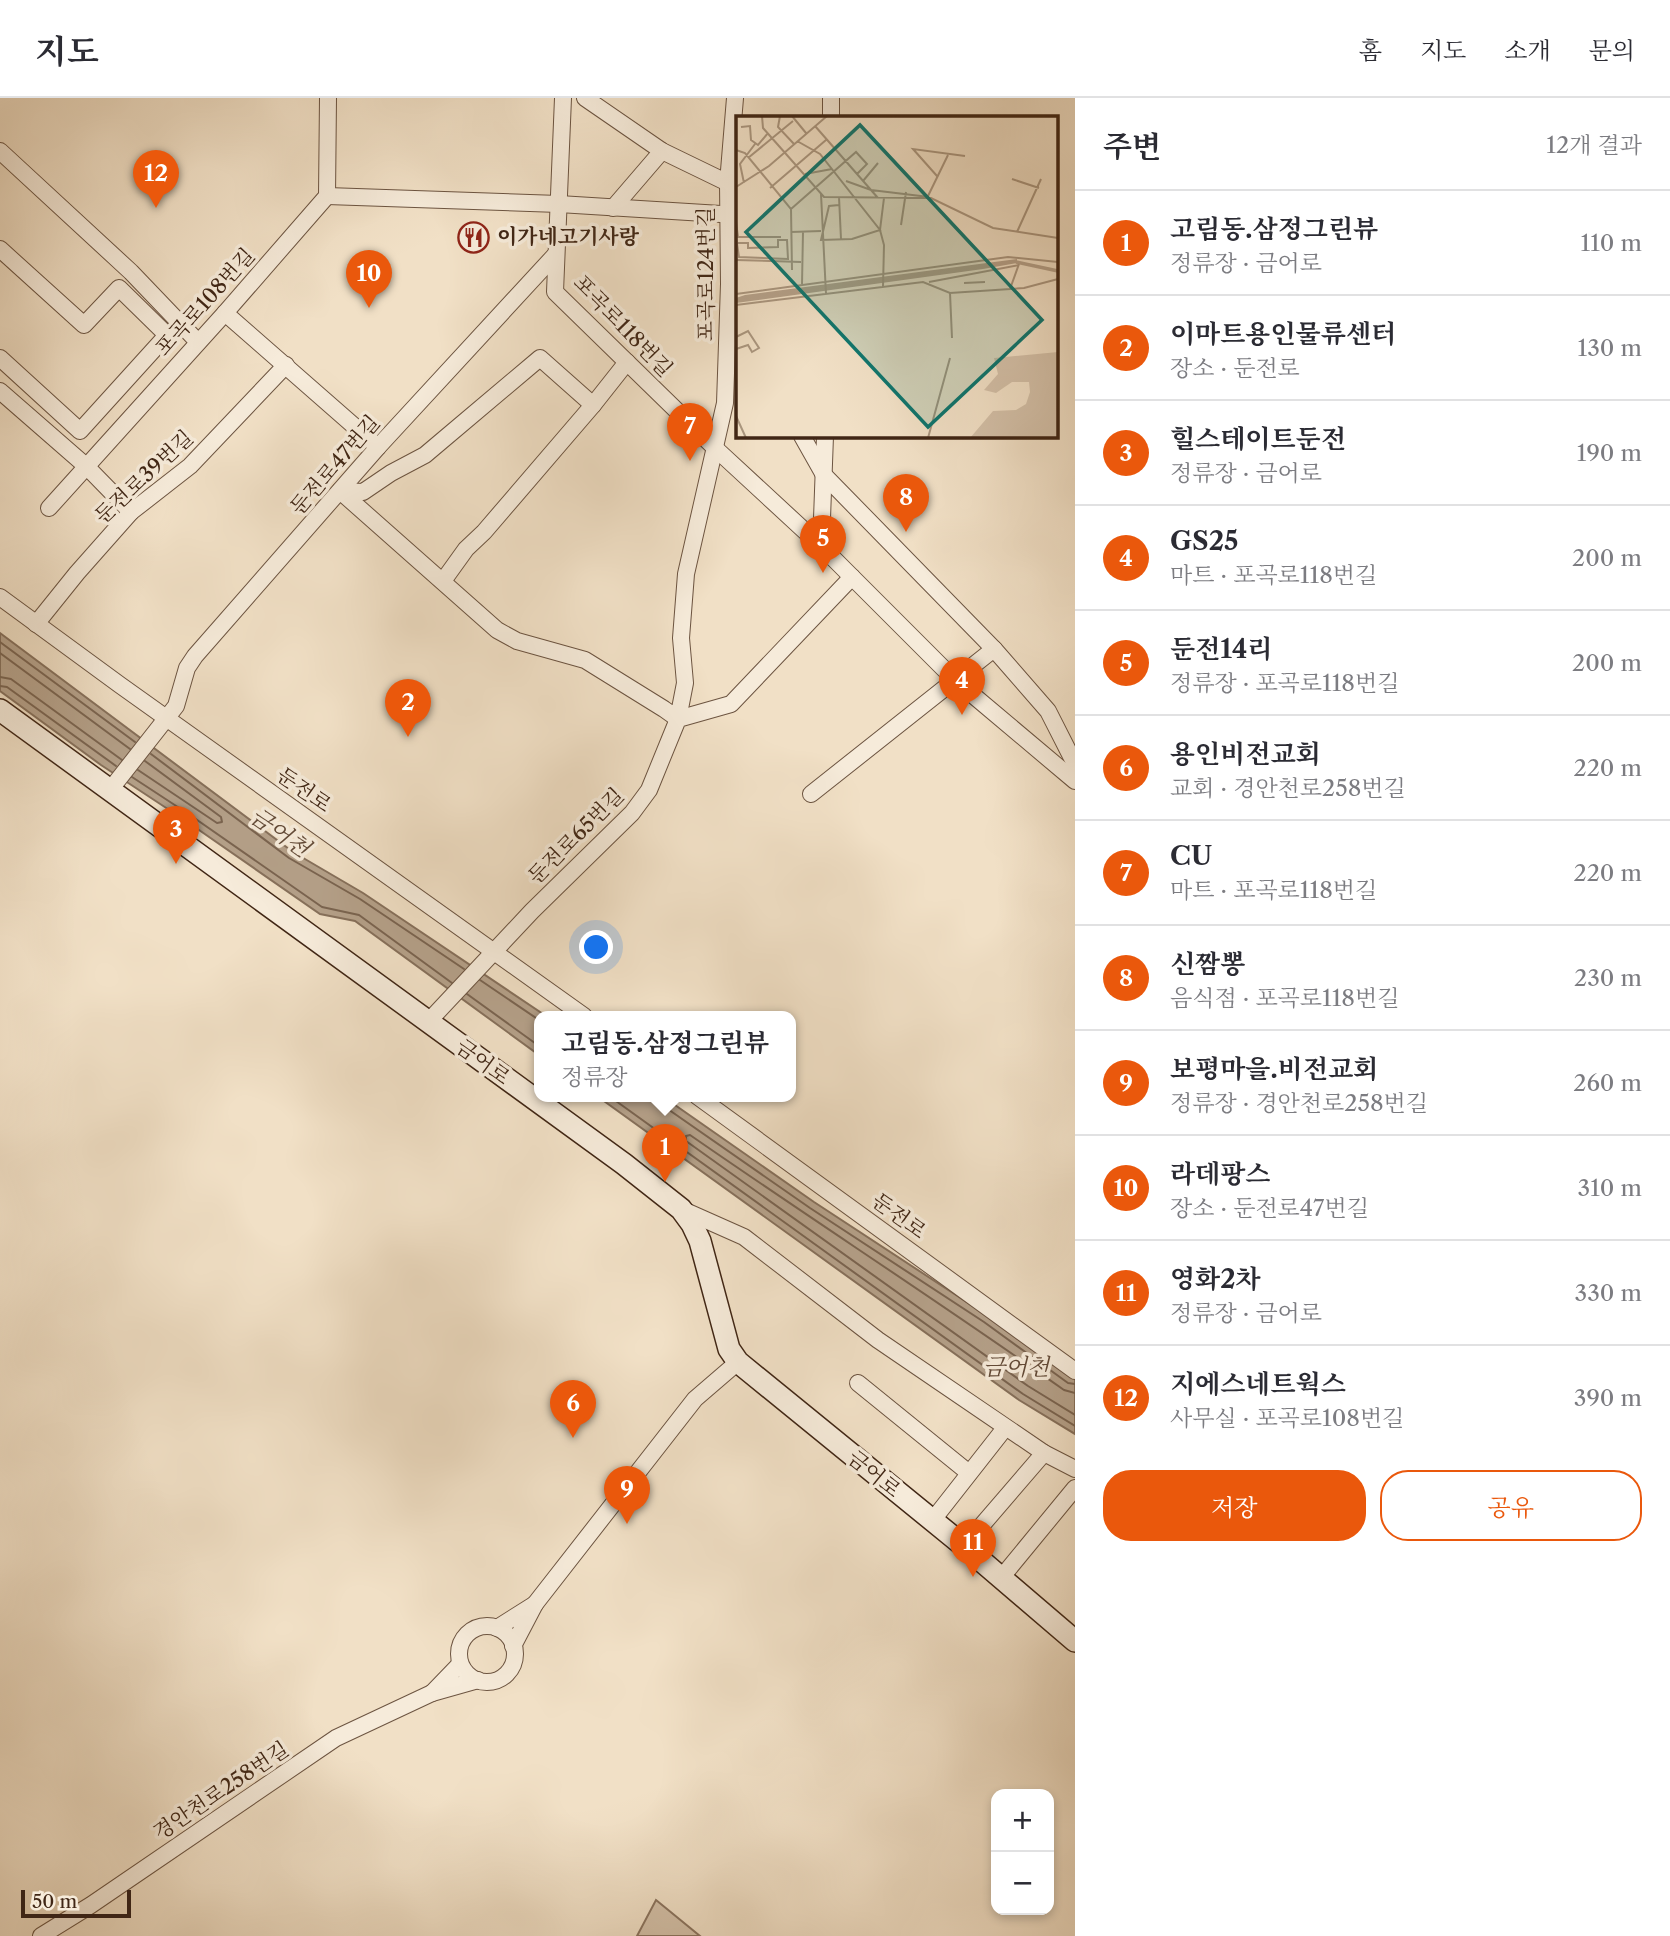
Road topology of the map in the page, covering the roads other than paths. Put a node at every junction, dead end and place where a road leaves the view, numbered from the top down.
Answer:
1 (328, 98) edge
2 (563, 98) edge
3 (585, 98) edge
4 (735, 98) edge
5 (831, 98) edge
6 (831, 116) edge
7 (0, 151) edge
8 (662, 151) junction
9 (728, 183) junction
10 (327, 195) junction
11 (559, 204) junction
12 (613, 208) junction
13 (733, 215) edge
14 (0, 248) edge
15 (556, 254) junction
16 (729, 284) junction
17 (736, 307) edge
18 (225, 313) junction
19 (198, 342) junction
20 (0, 358) edge
21 (627, 362) junction
22 (286, 365) junction
23 (0, 391) edge
24 (593, 404) junction
25 (803, 438) edge
26 (825, 438) edge
27 (378, 447) junction
28 (716, 449) junction
29 (86, 466) junction
30 (824, 475) junction
31 (340, 491) junction
32 (49, 508) dead end
33 (131, 512) junction
34 (821, 546) junction
35 (852, 577) junction
36 (443, 582) junction
37 (0, 597) edge
38 (36, 624) junction
39 (994, 649) junction
40 (956, 680) junction
41 (0, 710) edge
42 (166, 718) junction
43 (678, 719) junction
44 (1075, 764) edge
45 (1075, 782) edge
46 (110, 790) junction
47 (811, 794) dead end
48 (490, 956) junction
49 (576, 1011) edge
50 (432, 1017) junction
51 (534, 1095) edge
52 (543, 1102) edge
53 (705, 1102) edge
54 (681, 1209) junction
55 (738, 1362) junction
56 (1075, 1371) edge
57 (858, 1383) dead end
58 (1005, 1428) junction
59 (1044, 1453) junction
60 (1075, 1469) edge
61 (969, 1474) junction
62 (1075, 1488) edge
63 (932, 1521) junction
64 (964, 1546) junction
65 (1001, 1578) junction
66 (536, 1604) junction
67 (497, 1628) junction
68 (1070, 1631) edge
69 (513, 1646) junction
70 (460, 1664) junction
71 (478, 1680) junction
72 (432, 1693) junction
73 (41, 1936) edge

1 - 10 street
2 - 11 street, 포곡로118번길
3 - 8 street
4 - 9 street, 포곡로124번길
5 - 6 street
7 - 19 street
8 - 9 street
8 - 12 street
9 - 13 street, 포곡로124번길
10 - 11 street
10 - 18 street, 포곡로108번길
11 - 12 street
11 - 15 street, 포곡로118번길
12 - 13 street
13 - 16 street, 포곡로124번길
14 - 20 street
15 - 21 street, 포곡로118번길
15 - 27 street, 둔전로47번길
16 - 17 street
16 - 28 street, 포곡로124번길
18 - 19 street, 포곡로108번길
18 - 22 street
19 - 29 street, 포곡로108번길
21 - 24 street
21 - 28 street, 포곡로118번길
22 - 27 street
22 - 33 street, 둔전로39번길
23 - 29 street
24 - 31 street
24 - 36 street
25 - 30 street
26 - 30 street
27 - 31 street, 둔전로47번길
28 - 34 street, 포곡로118번길
28 - 43 street, 포곡로124번길
29 - 32 street, 포곡로108번길
29 - 33 street
30 - 34 street
30 - 39 street
31 - 36 street
31 - 42 street, 둔전로47번길
33 - 38 street, 둔전로39번길
34 - 35 street, 포곡로118번길
35 - 40 street, 포곡로118번길
35 - 43 street
36 - 43 street
37 - 38 street, 둔전로
38 - 42 street, 둔전로
39 - 40 street
39 - 44 street
40 - 45 street, 포곡로118번길
40 - 47 street
41 - 46 street, 금어로
42 - 46 street, 둔전로47번길
42 - 48 street, 둔전로
43 - 48 street, 둔전로65번길
46 - 50 street, 금어로
48 - 49 street, 둔전로
48 - 50 street, 둔전로65번길
50 - 51 street, 금어로
52 - 54 street, 금어로
53 - 56 street, 둔전로
54 - 55 street, 금어로
54 - 58 street
55 - 63 street, 금어로
55 - 66 street
57 - 61 street
58 - 59 street
58 - 61 street
59 - 60 street
59 - 64 street
61 - 63 street
62 - 65 street
63 - 64 street, 금어로
64 - 65 street, 금어로
65 - 68 street, 금어로
66 - 67 street
66 - 69 street
67 - 69 street
67 - 70 street
69 - 71 street
70 - 71 street
70 - 72 street
71 - 72 street
72 - 73 street, 경안천로258번길

